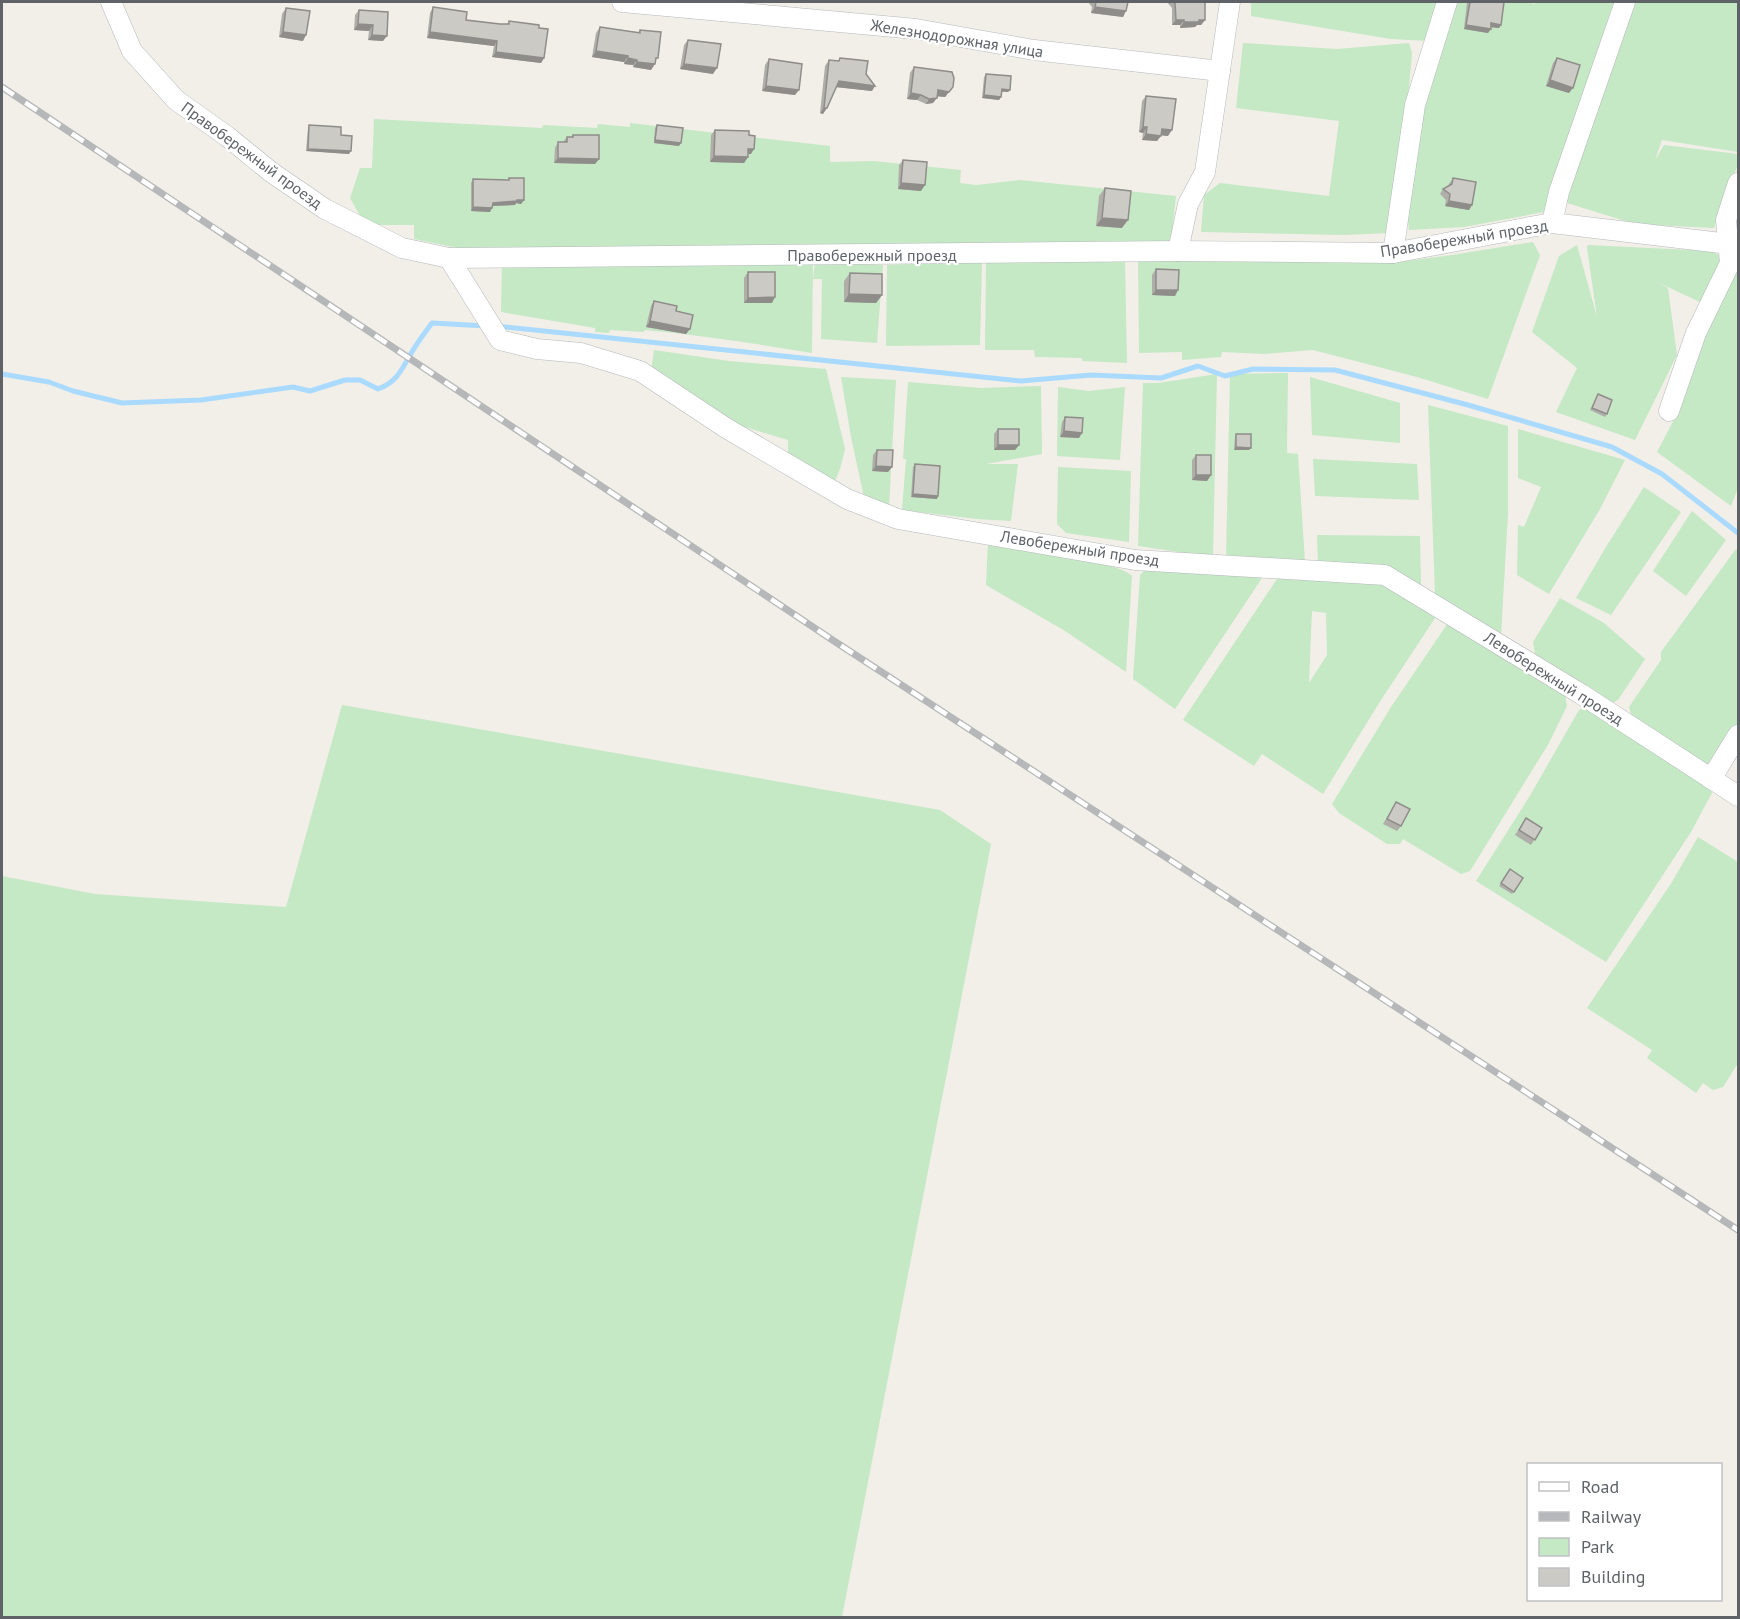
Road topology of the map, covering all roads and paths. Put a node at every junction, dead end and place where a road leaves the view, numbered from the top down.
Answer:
1 (111, 2) edge
2 (622, 2) edge
3 (1230, 2) edge
4 (1447, 2) edge
5 (1625, 2) edge
6 (1220, 71) junction
7 (1738, 183) edge
8 (1552, 223) junction
9 (1734, 245) edge
10 (1178, 251) junction
11 (1393, 253) junction
12 (449, 258) junction
13 (1669, 411) dead end
14 (1738, 735) edge
15 (1711, 779) junction
16 (1738, 796) edge

1 - 12 street, Правобережный проезд
2 - 6 street, Железнодорожная улица
3 - 6 street
4 - 11 street
5 - 8 street
6 - 10 street
7 - 9 street
8 - 9 street, Правобережный проезд
8 - 11 street, Правобережный проезд
9 - 13 street
10 - 11 street, Правобережный проезд
10 - 12 street, Правобережный проезд
12 - 15 street, Левобережный проезд
14 - 15 street
15 - 16 street, Левобережный проезд

